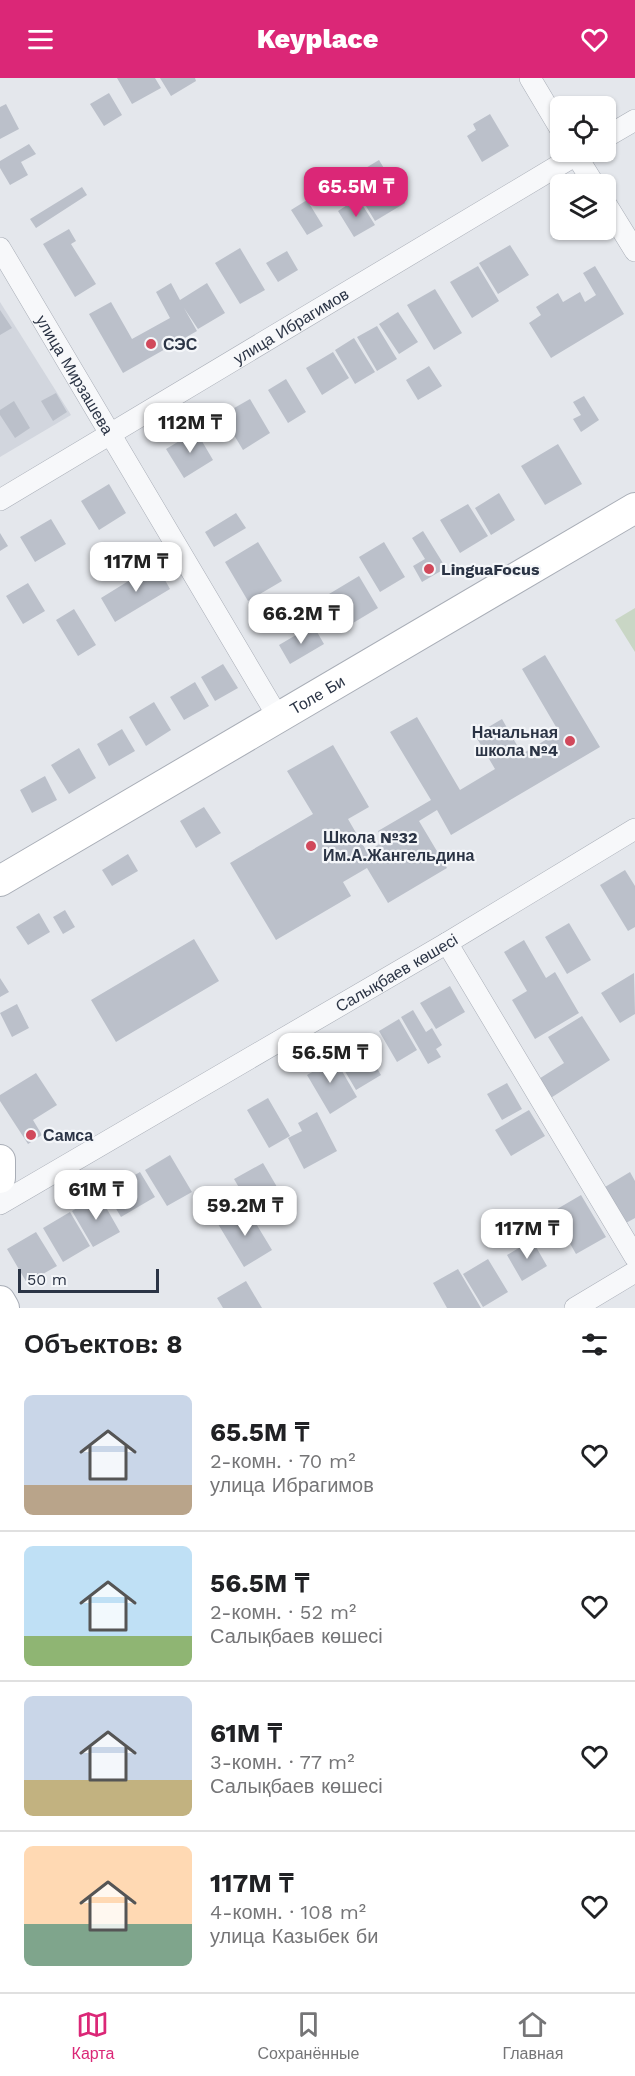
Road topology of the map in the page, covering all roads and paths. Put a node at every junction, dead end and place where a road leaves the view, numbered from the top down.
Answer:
1 (530, 78) edge
2 (550, 112) edge
3 (635, 120) edge
4 (616, 131) edge
5 (562, 162) edge
6 (616, 220) edge
7 (0, 248) edge
8 (635, 251) edge
9 (109, 435) junction
10 (0, 500) edge
11 (635, 508) edge
12 (278, 717) junction
13 (635, 829) edge
14 (0, 881) edge
15 (447, 944) junction
16 (0, 1160) edge
17 (0, 1178) edge
18 (0, 1204) edge
19 (635, 1257) edge
20 (635, 1272) edge
21 (0, 1301) edge
22 (4, 1308) edge
23 (575, 1308) edge

1 - 2 street
3 - 4 street
5 - 9 street, улица Ибрагимов
6 - 8 street
7 - 9 street, улица Мирзашева
9 - 10 street, улица Ибрагимов
9 - 12 street, улица Мирзашева
11 - 12 main road, Толе Би
12 - 14 main road, Толе Би
13 - 15 street, Салықбаев көшесі
15 - 18 street, Салықбаев көшесі
15 - 19 street
16 - 17 main road
20 - 23 street
21 - 22 main road

